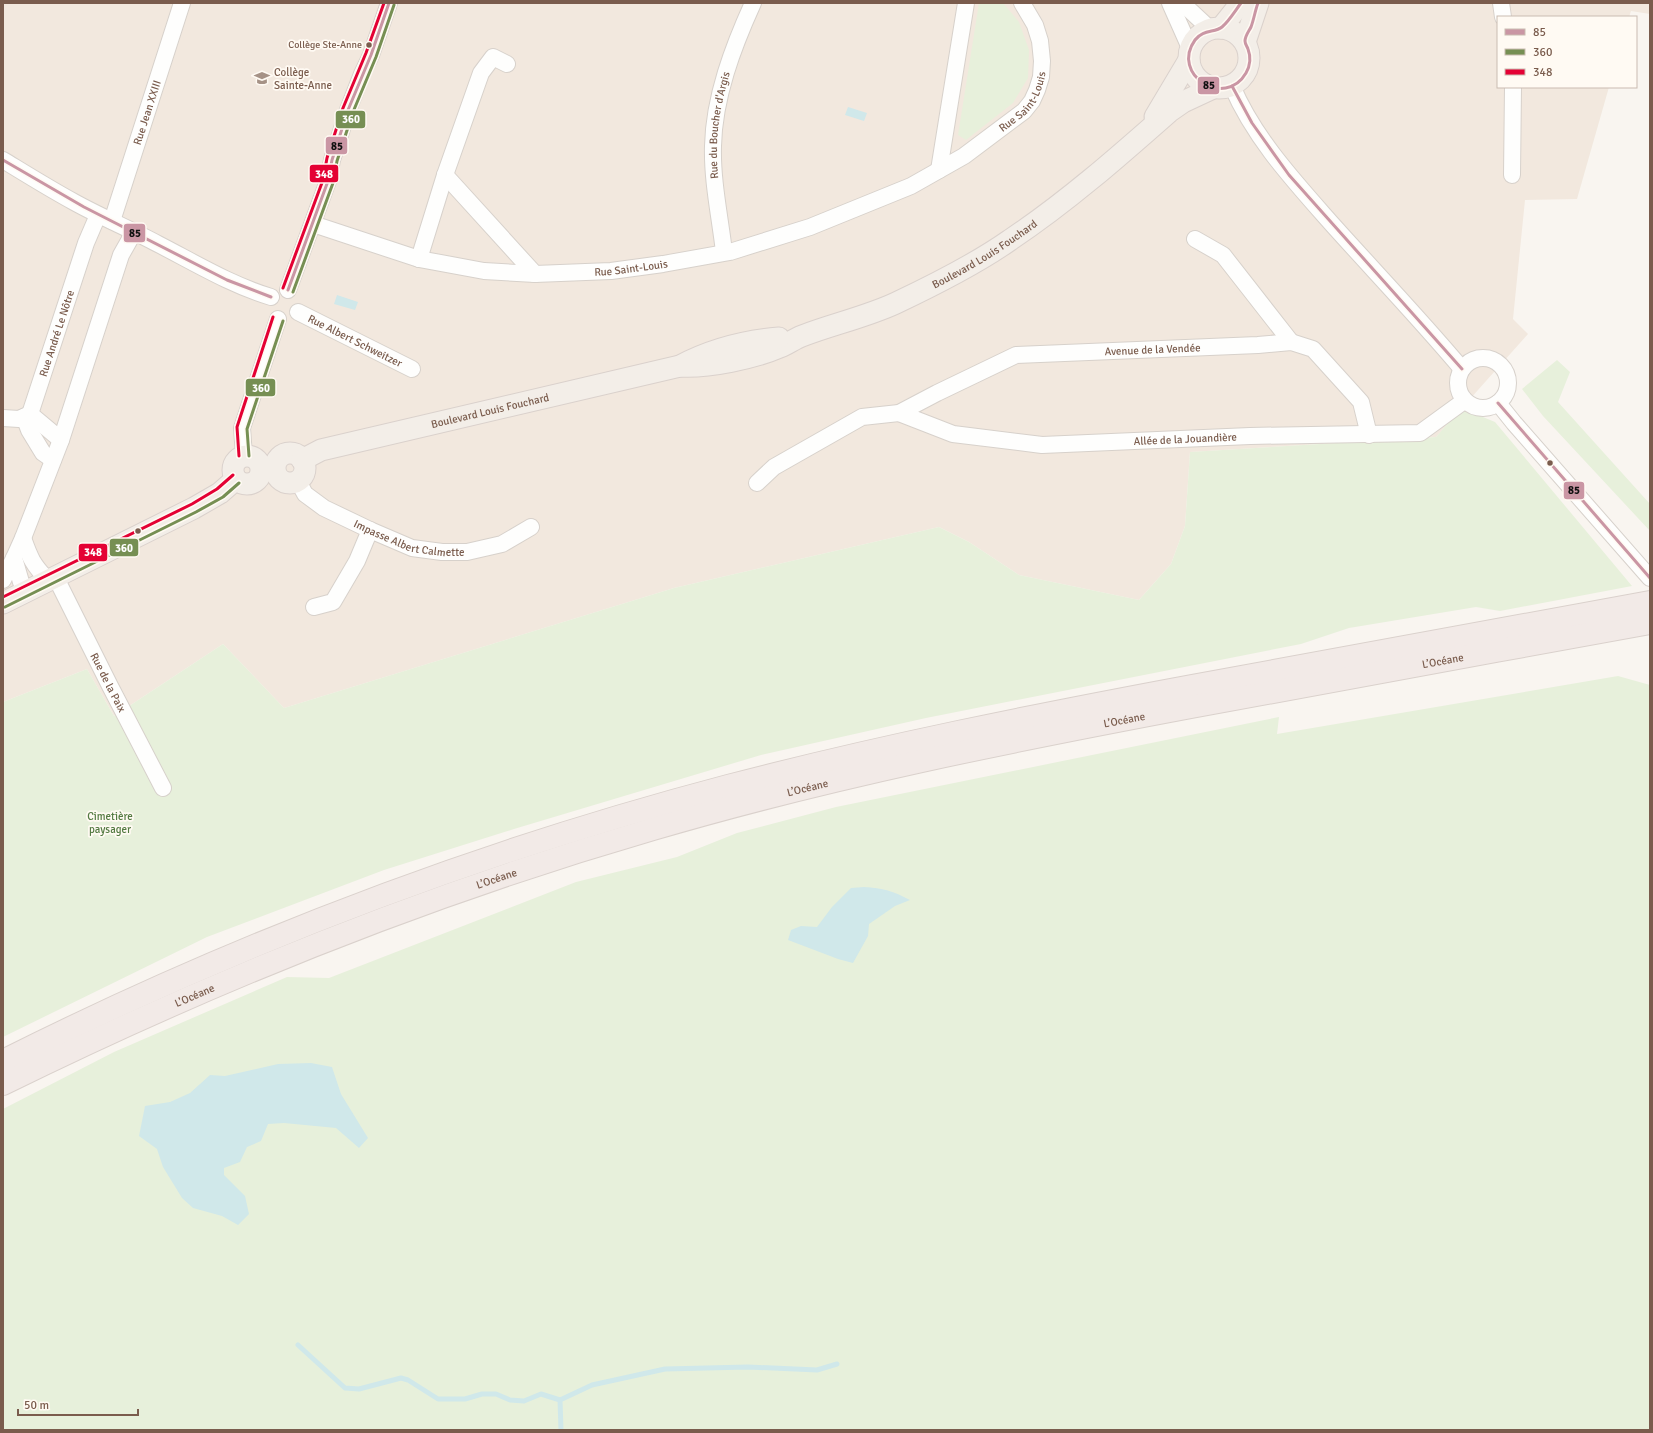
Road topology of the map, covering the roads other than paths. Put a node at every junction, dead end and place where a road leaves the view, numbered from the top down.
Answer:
1 (182, 3) edge
2 (389, 3) edge
3 (753, 3) edge
4 (966, 3) edge
5 (1022, 3) edge
6 (1170, 3) edge
7 (1182, 3) edge
8 (1241, 3) edge
9 (1258, 3) edge
10 (1501, 3) edge
11 (1502, 16) edge
12 (1215, 29) junction
13 (1245, 42) junction
14 (1190, 54) junction
15 (507, 64) dead end
16 (1223, 87) junction
17 (1513, 88) edge
18 (1145, 133) junction
19 (3, 160) edge
20 (939, 170) junction
21 (445, 175) junction
22 (1512, 175) dead end
23 (105, 218) junction
24 (314, 224) junction
25 (134, 232) junction
26 (1195, 239) dead end
27 (724, 252) junction
28 (418, 259) junction
29 (535, 274) junction
30 (288, 290) junction
31 (271, 297) junction
32 (298, 312) junction
33 (278, 319) junction
34 (1291, 342) junction
35 (1462, 368) junction
36 (412, 369) dead end
37 (1464, 400) junction
38 (1498, 403) junction
39 (899, 413) junction
40 (27, 415) junction
41 (3, 418) edge
42 (1369, 435) junction
43 (61, 440) junction
44 (249, 458) junction
45 (279, 458) junction
46 (53, 460) junction
47 (302, 460) junction
48 (236, 479) junction
49 (288, 480) junction
50 (256, 481) junction
51 (757, 483) dead end
52 (531, 527) dead end
53 (370, 530) junction
54 (23, 538) junction
55 (14, 558) junction
56 (52, 578) junction
57 (1650, 578) edge
58 (3, 580) edge
59 (26, 592) junction
60 (1650, 602) edge
61 (3, 603) edge
62 (314, 607) dead end
63 (1650, 623) edge
64 (163, 788) dead end
65 (3, 1061) edge
66 (3, 1084) edge

1 - 23 street, Rue Jean XXIII
2 - 24 street
3 - 27 street, Rue du Boucher d'Argis
4 - 20 street
5 - 20 street, Rue Saint-Louis
6 - 14 street
7 - 12 street
8 - 12 main road
9 - 13 main road
10 - 11 street
12 - 13 main road
12 - 14 main road
13 - 16 main road
14 - 16 main road
14 - 18 main road, Boulevard Louis Fouchard
15 - 21 street
16 - 18 main road, Boulevard Louis Fouchard
16 - 35 street
17 - 22 street
18 - 47 main road, Boulevard Louis Fouchard
19 - 23 street
20 - 27 street, Rue Saint-Louis
21 - 28 street
21 - 29 street
23 - 25 street
23 - 40 street, Rue André Le Nôtre
24 - 28 street, Rue Saint-Louis
24 - 30 street
25 - 31 street
25 - 43 street
26 - 34 street
27 - 29 street, Rue Saint-Louis
28 - 29 street, Rue Saint-Louis
30 - 31 street
30 - 32 street
31 - 33 street
32 - 33 street
32 - 36 street, Rue Albert Schweitzer
33 - 44 street
34 - 39 street, Avenue de la Vendée
34 - 42 street, Avenue de la Vendée
35 - 37 street
35 - 38 street
37 - 38 street
37 - 42 street, Allée de la Jouandière
38 - 57 street
39 - 42 street, Allée de la Jouandière
39 - 51 street
40 - 41 street
40 - 43 street
40 - 46 street
43 - 46 street
44 - 45 main road
44 - 48 main road
44 - 50 main road
45 - 47 main road
45 - 49 main road
46 - 54 street
47 - 49 main road
48 - 50 main road
48 - 56 main road
49 - 50 main road
49 - 53 street, Impasse Albert Calmette
52 - 53 street, Impasse Albert Calmette
53 - 62 street
54 - 55 street
54 - 56 street
55 - 58 street
55 - 59 street
56 - 59 main road
56 - 64 street, Rue de la Paix
59 - 61 main road
60 - 65 highway, L’Océane
63 - 66 highway, L’Océane

